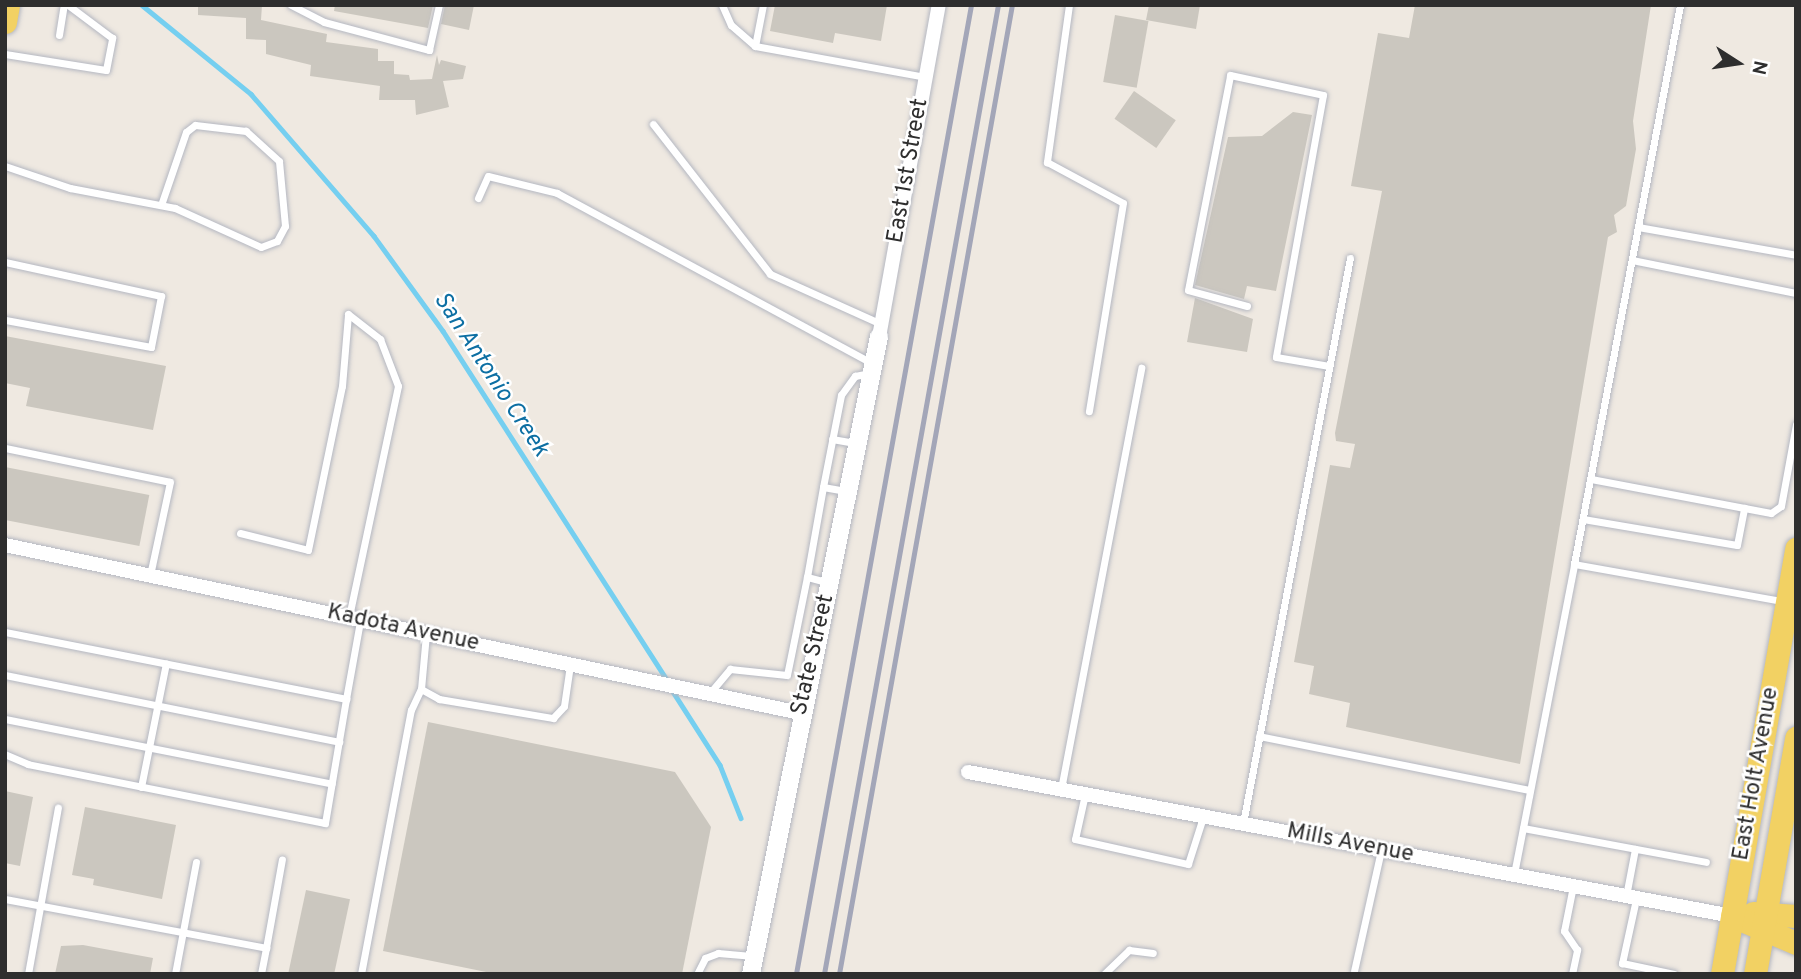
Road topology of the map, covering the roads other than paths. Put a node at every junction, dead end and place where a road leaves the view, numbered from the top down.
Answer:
1 (8, 5) edge
2 (66, 5) edge
3 (291, 5) edge
4 (439, 5) edge
5 (722, 5) edge
6 (763, 5) edge
7 (939, 5) edge
8 (1069, 5) edge
9 (1680, 5) edge
10 (5, 22) edge
11 (59, 35) dead end
12 (755, 46) junction
13 (5, 54) edge
14 (926, 77) junction
15 (653, 124) dead end
16 (5, 166) edge
17 (478, 198) dead end
18 (161, 205) junction
19 (1638, 227) junction
20 (1796, 255) edge
21 (1350, 258) dead end
22 (1632, 260) junction
23 (5, 262) edge
24 (1796, 293) edge
25 (1247, 306) dead end
26 (5, 320) edge
27 (880, 330) junction
28 (1329, 366) junction
29 (871, 368) junction
30 (1141, 368) dead end
31 (1089, 411) dead end
32 (1796, 424) edge
33 (832, 439) junction
34 (855, 443) junction
35 (5, 448) edge
36 (1591, 479) junction
37 (823, 487) junction
38 (847, 491) junction
39 (1744, 508) junction
40 (1583, 519) junction
41 (240, 533) dead end
42 (5, 545) edge
43 (1796, 548) edge
44 (1574, 564) junction
45 (150, 576) junction
46 (807, 578) junction
47 (831, 583) junction
48 (1791, 603) edge
49 (354, 619) junction
50 (5, 632) edge
51 (426, 634) junction
52 (166, 663) junction
53 (570, 664) junction
54 (5, 675) edge
55 (422, 689) junction
56 (709, 694) junction
57 (346, 699) junction
58 (157, 706) junction
59 (800, 713) junction
60 (5, 719) edge
61 (1259, 736) junction
62 (1796, 738) edge
63 (339, 742) junction
64 (149, 748) junction
65 (5, 754) edge
66 (1793, 765) edge
67 (968, 772) dead end
68 (332, 783) junction
69 (141, 787) junction
70 (1061, 790) junction
71 (1530, 790) junction
72 (1085, 794) junction
73 (58, 808) dead end
74 (1203, 817) junction
75 (1243, 824) junction
76 (1523, 828) junction
77 (1635, 849) junction
78 (1381, 850) junction
79 (282, 859) dead end
80 (1706, 862) dead end
81 (196, 863) dead end
82 (1514, 875) junction
83 (1573, 886) junction
84 (1631, 898) junction
85 (5, 899) edge
86 (40, 906) junction
87 (1767, 910) junction
88 (1732, 916) junction
89 (1796, 916) edge
90 (183, 932) junction
91 (1763, 934) junction
92 (1796, 943) edge
93 (265, 948) junction
94 (1153, 953) dead end
95 (753, 965) edge
96 (1354, 971) dead end
97 (28, 974) edge
98 (174, 974) edge
99 (261, 974) edge
100 (360, 974) edge
101 (697, 974) edge
102 (1104, 974) edge
103 (1572, 974) edge
104 (1674, 974) edge
105 (1722, 974) edge
106 (1755, 974) edge

1 - 10 main road
2 - 11 lane
2 - 13 lane
3 - 4 lane
5 - 12 lane
6 - 12 lane
7 - 14 street, East 1st Street
8 - 31 lane
9 - 19 lane
12 - 14 lane
14 - 27 street, East 1st Street
15 - 27 lane
16 - 18 lane
17 - 29 lane
18 - 18 lane
19 - 20 lane
19 - 22 lane
21 - 28 lane
22 - 24 lane
22 - 36 lane
23 - 26 lane
25 - 28 lane
27 - 29 street, State Street
28 - 61 lane
29 - 33 lane
29 - 34 street, State Street
30 - 70 lane
32 - 39 lane
33 - 34 lane
33 - 37 lane
34 - 38 street, State Street
35 - 45 lane
36 - 39 lane
36 - 40 lane
37 - 38 lane
37 - 46 lane
38 - 47 street, State Street
39 - 40 lane
40 - 44 lane
41 - 49 lane
42 - 45 street, Kadota Avenue
43 - 48 main road, East Holt Avenue
44 - 48 lane
44 - 71 lane
45 - 49 street, Kadota Avenue
46 - 47 lane
46 - 56 lane
47 - 59 street, State Street
48 - 88 main road, East Holt Avenue
49 - 51 street, Kadota Avenue
49 - 57 lane
50 - 52 lane
51 - 53 street, Kadota Avenue
51 - 55 lane
52 - 57 lane
52 - 58 lane
53 - 55 lane
53 - 56 street, Kadota Avenue
54 - 58 lane
55 - 100 lane
56 - 59 street, Kadota Avenue
57 - 63 lane
58 - 63 lane
58 - 64 lane
59 - 95 street, State Street
60 - 64 lane
61 - 71 lane
61 - 75 lane
62 - 66 main road, East Holt Avenue
63 - 68 lane
64 - 68 lane
64 - 69 lane
65 - 69 lane
66 - 87 main road, East Holt Avenue
67 - 70 street, Mills Avenue
68 - 69 lane
70 - 72 street, Mills Avenue
71 - 76 lane
72 - 74 street, Mills Avenue
72 - 74 lane
73 - 86 lane
74 - 75 street, Mills Avenue
75 - 78 street, Mills Avenue
76 - 77 lane
76 - 82 lane
77 - 80 lane
77 - 84 lane
78 - 82 street, Mills Avenue
78 - 96 lane
79 - 93 lane
81 - 90 lane
82 - 83 street, Mills Avenue
83 - 84 street, Mills Avenue
83 - 103 lane
84 - 88 street, Mills Avenue
84 - 104 lane
85 - 86 lane
86 - 90 lane
86 - 97 lane
87 - 88 main road, Mills Avenue
87 - 89 main road, Mills Avenue
87 - 91 main road, East Holt Avenue
88 - 91 main road, Mills Avenue
88 - 105 main road, East Holt Avenue
90 - 93 lane
90 - 98 lane
91 - 92 main road, Mills Avenue
91 - 106 main road, East Holt Avenue
93 - 99 lane
94 - 102 lane
95 - 101 lane

